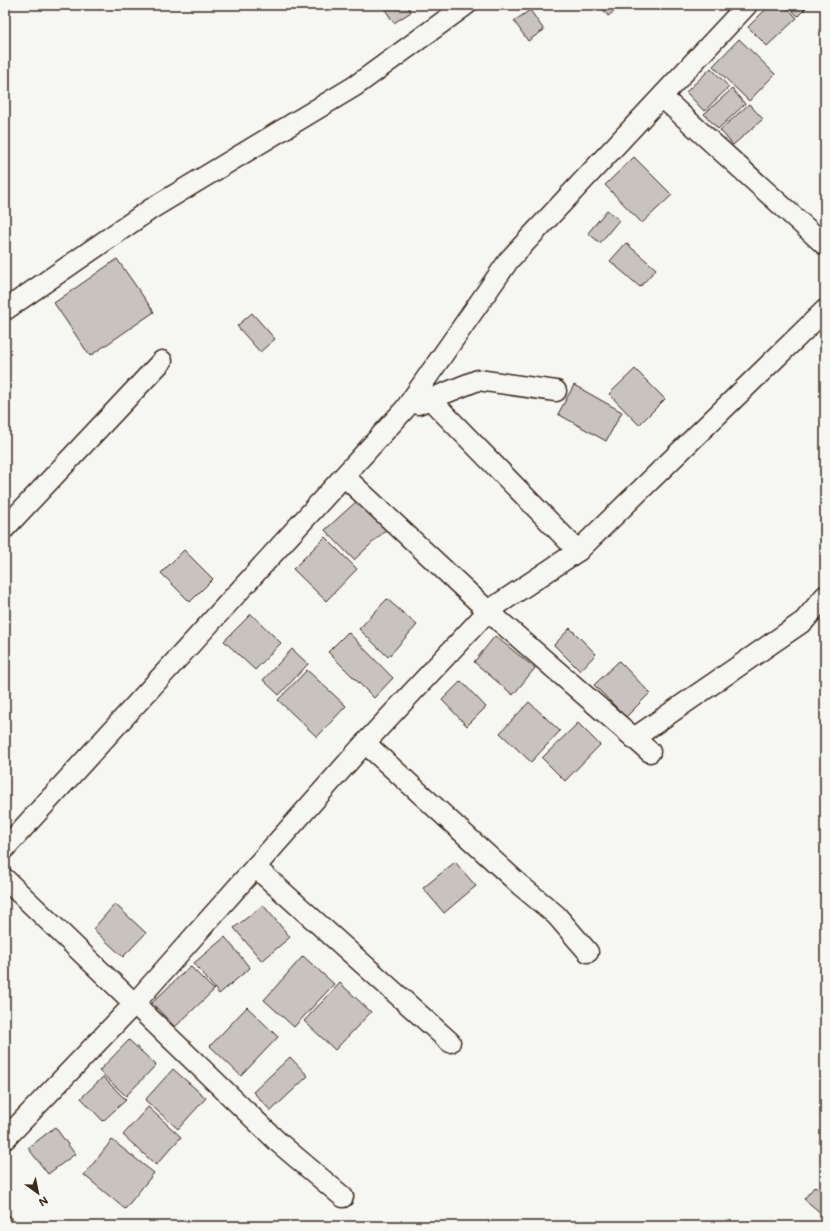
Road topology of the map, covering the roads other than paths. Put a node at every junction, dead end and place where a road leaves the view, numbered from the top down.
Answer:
1 (466, 5) edge
2 (747, 5) edge
3 (662, 96) junction
4 (825, 245) edge
5 (5, 310) edge
6 (825, 310) edge
7 (162, 361) dead end
8 (556, 391) dead end
9 (430, 399) junction
10 (405, 409) junction
11 (344, 477) junction
12 (5, 528) edge
13 (578, 551) junction
14 (825, 596) edge
15 (488, 611) junction
16 (634, 738) junction
17 (365, 743) junction
18 (650, 752) dead end
19 (5, 848) edge
20 (255, 867) junction
21 (5, 879) edge
22 (588, 952) dead end
23 (135, 1003) junction
24 (450, 1042) dead end
25 (5, 1139) edge
26 (343, 1197) dead end

1 - 5 street
2 - 3 street
3 - 4 street
3 - 10 street
6 - 13 street
7 - 12 street
8 - 9 street
9 - 10 street
9 - 13 street
10 - 11 street
11 - 15 street
11 - 19 street
13 - 15 street
14 - 16 street
15 - 16 street
15 - 17 street
16 - 18 street
17 - 20 street
17 - 22 street
20 - 23 street
20 - 24 street
21 - 23 street
23 - 25 street
23 - 26 street

